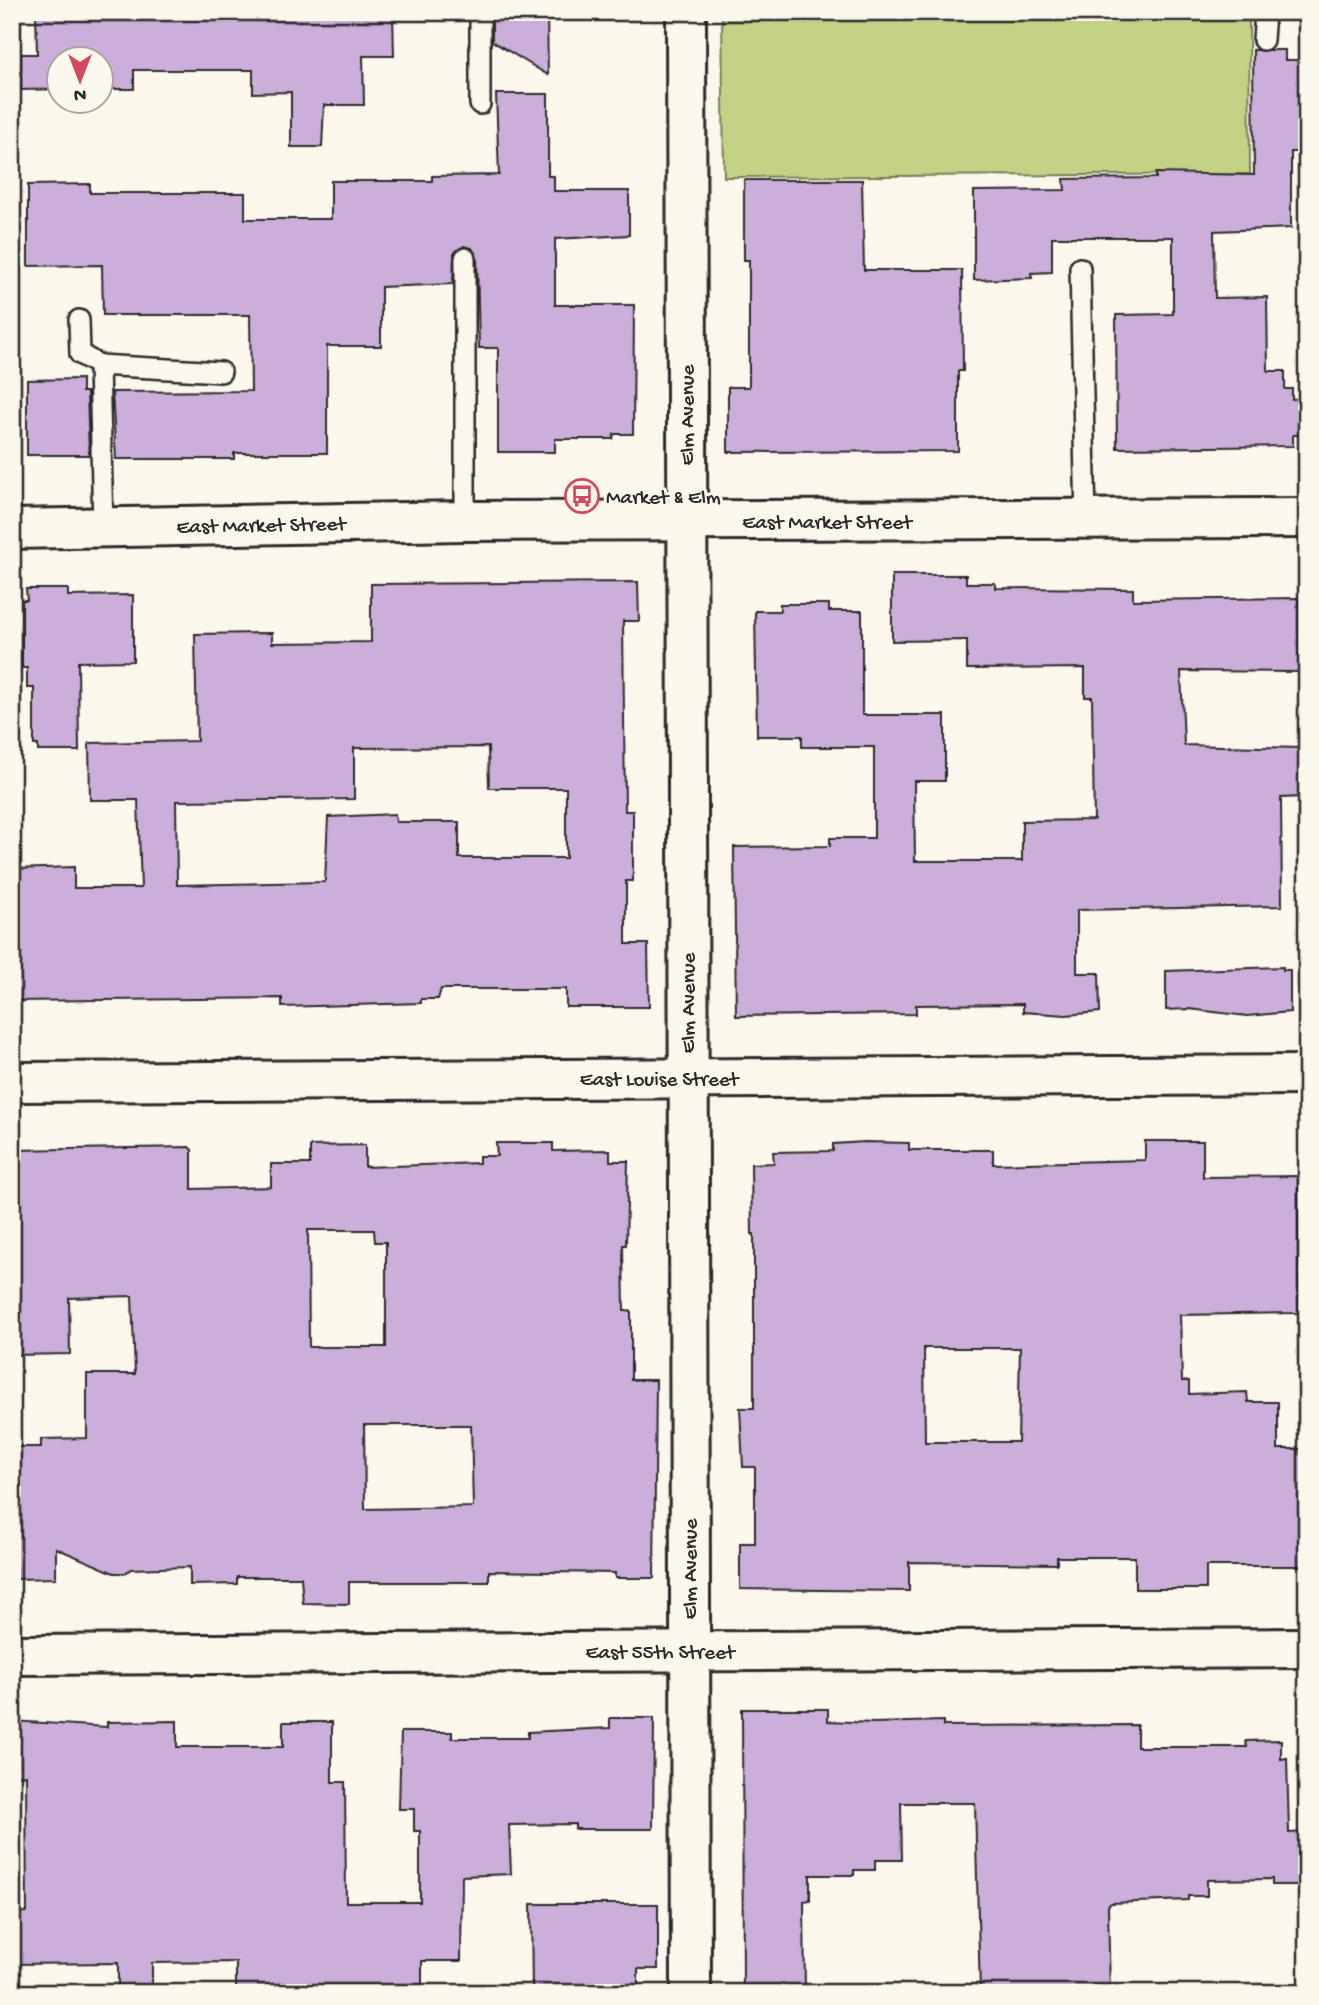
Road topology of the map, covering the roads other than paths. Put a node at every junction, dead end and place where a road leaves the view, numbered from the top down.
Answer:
1 (480, 12) edge
2 (686, 12) edge
3 (1265, 12) edge
4 (1264, 40) dead end
5 (480, 104) dead end
6 (466, 258) dead end
7 (1080, 268) dead end
8 (79, 320) dead end
9 (99, 365) junction
10 (221, 372) dead end
11 (1307, 518) edge
12 (466, 520) junction
13 (1086, 520) junction
14 (686, 522) junction
15 (103, 527) junction
16 (12, 528) edge
17 (1307, 1075) edge
18 (687, 1078) junction
19 (12, 1082) edge
20 (1307, 1648) edge
21 (689, 1651) junction
22 (12, 1655) edge
23 (691, 1993) edge

1 - 5 lane
2 - 14 street, Elm Avenue
3 - 4 lane
6 - 12 lane
7 - 13 lane
8 - 9 lane
9 - 10 lane
9 - 15 lane
11 - 13 street, East Market Street
12 - 14 street, East Market Street
12 - 15 street, East Market Street
13 - 14 street, East Market Street
14 - 18 street, Elm Avenue
15 - 16 street, East Market Street
17 - 18 street, East Louise Street
18 - 19 street, East Louise Street
18 - 21 street, Elm Avenue
20 - 21 street, East 55th Street
21 - 22 street, East 55th Street
21 - 23 street, Elm Avenue

